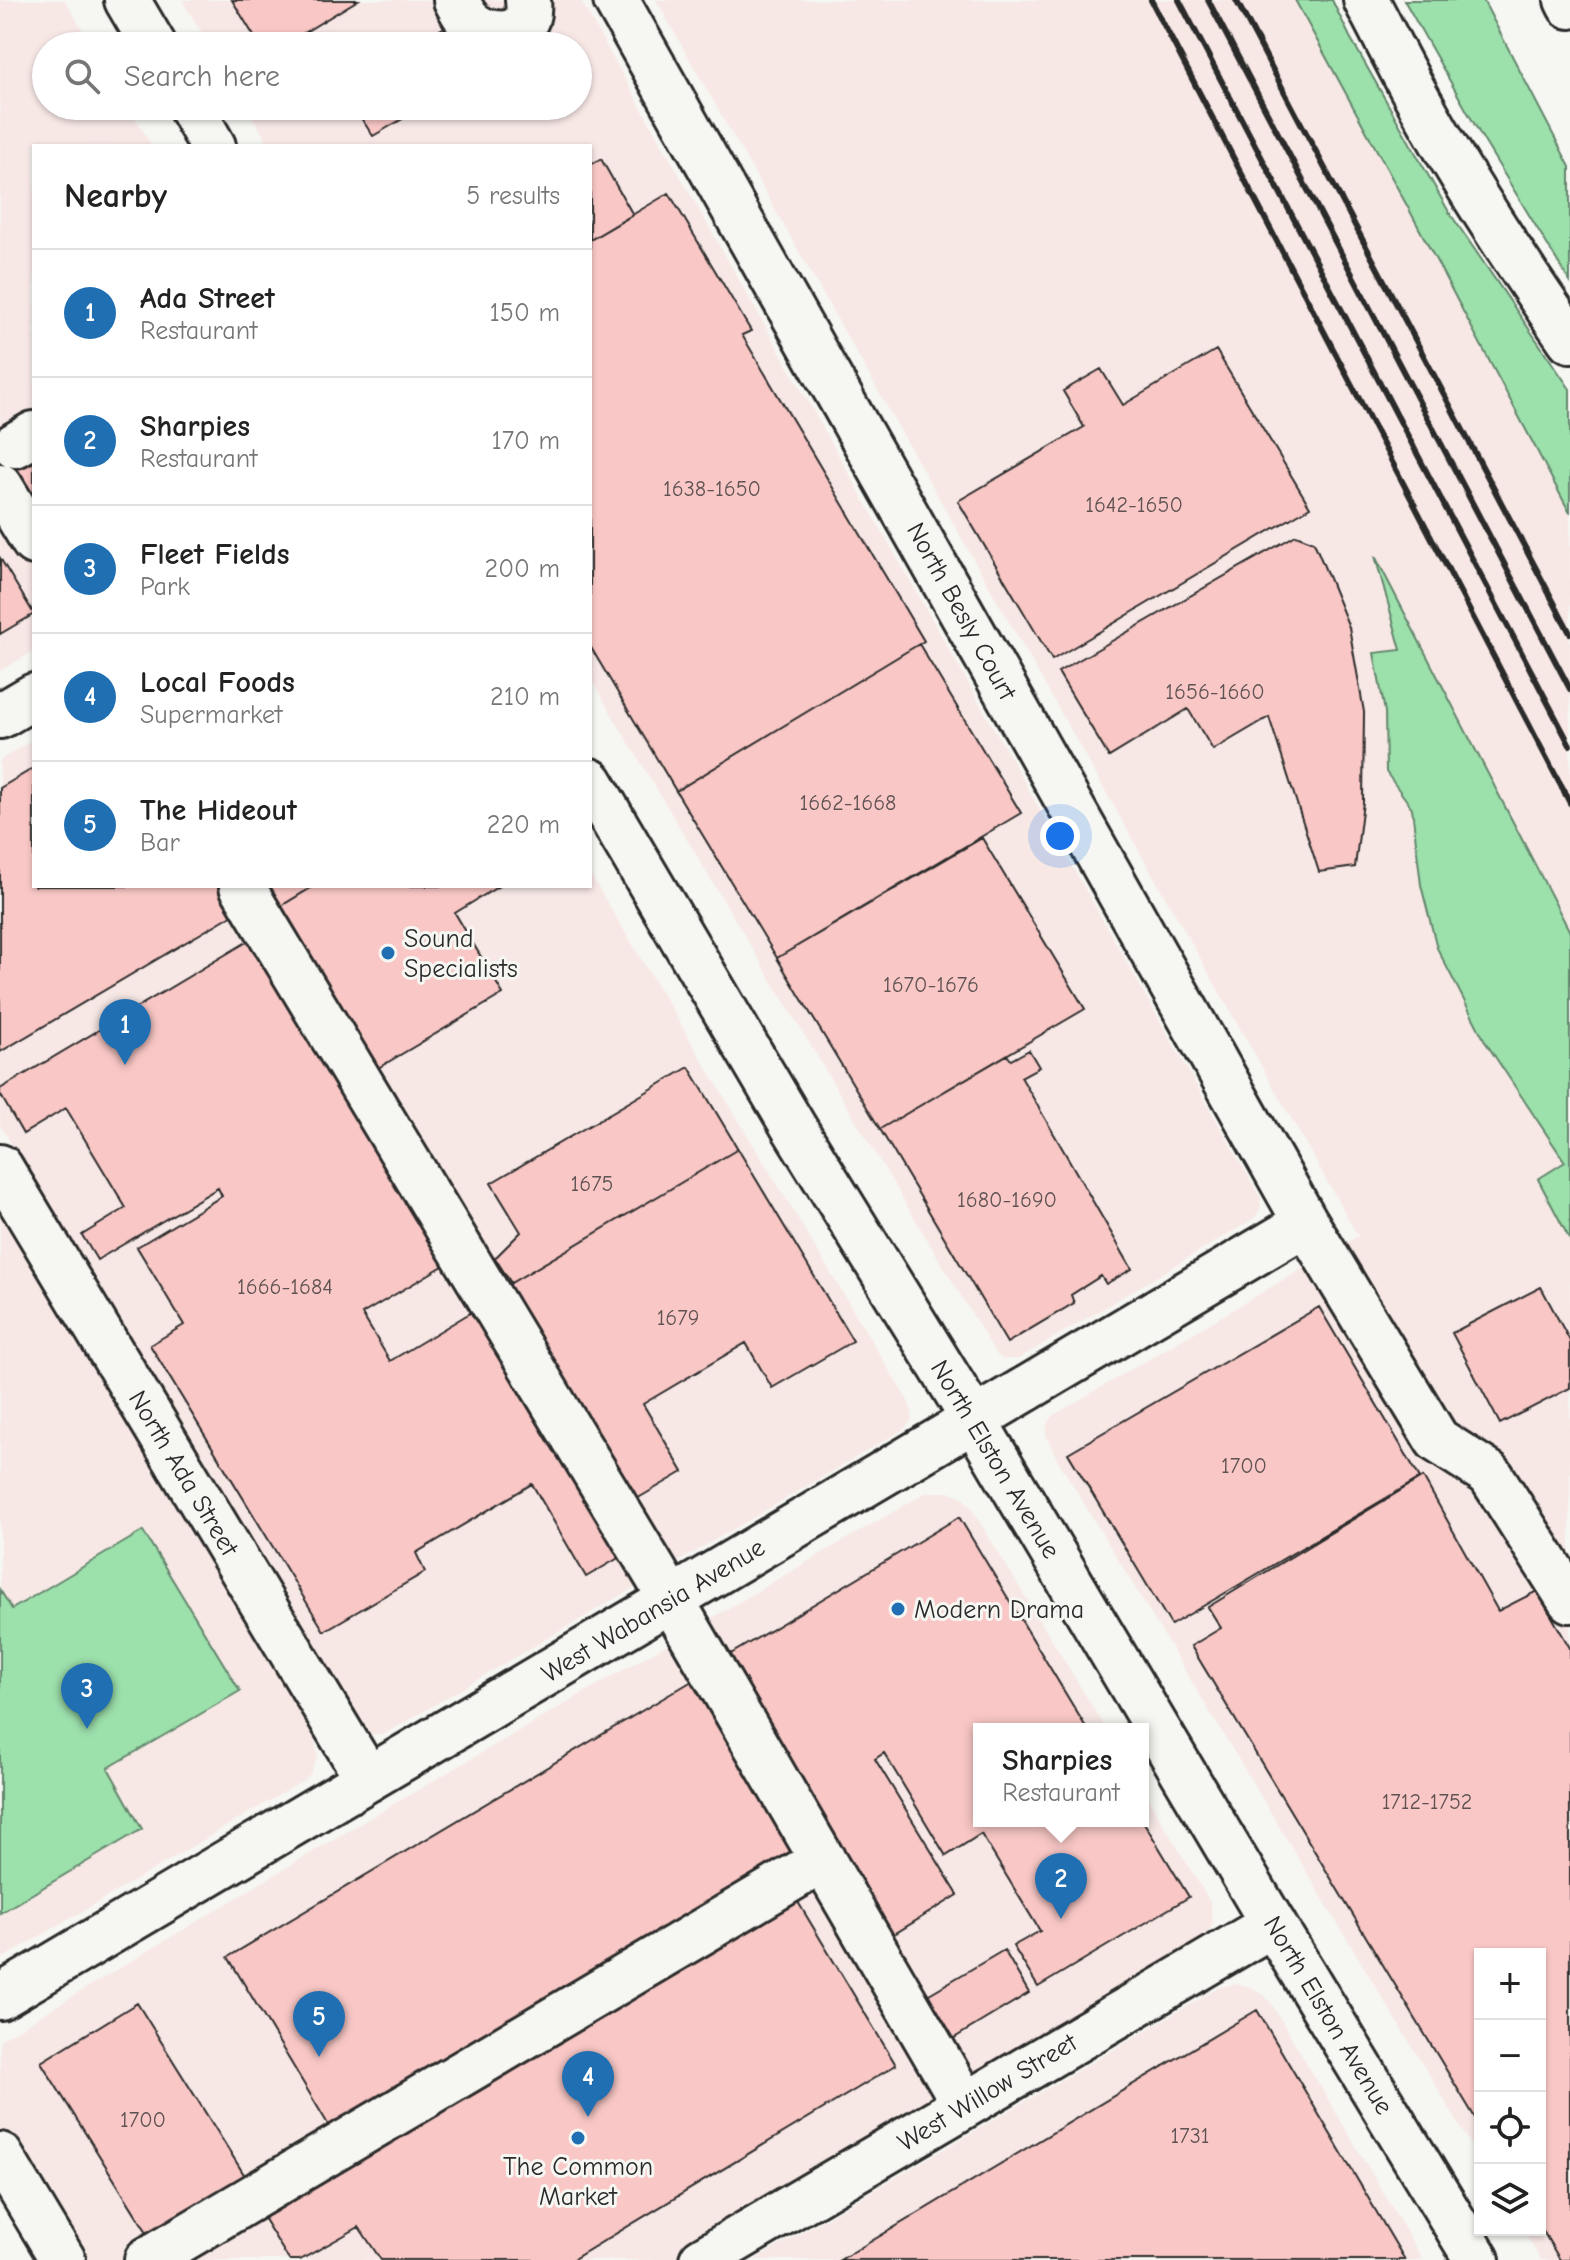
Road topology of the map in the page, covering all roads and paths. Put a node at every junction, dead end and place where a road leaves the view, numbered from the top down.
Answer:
1 (127, 0) edge
2 (456, 0) edge
3 (528, 0) edge
4 (616, 0) edge
5 (1366, 0) edge
6 (1567, 0) edge
7 (1570, 6) edge
8 (146, 32) edge
9 (488, 32) edge
10 (510, 32) edge
11 (198, 120) edge
12 (212, 144) edge
13 (1570, 340) edge
14 (0, 486) edge
15 (32, 539) edge
16 (32, 697) edge
17 (0, 716) edge
18 (592, 784) edge
19 (243, 888) edge
20 (0, 1167) edge
21 (1306, 1223) junction
22 (974, 1420) junction
23 (671, 1599) junction
24 (1570, 1600) edge
25 (368, 1779) junction
26 (823, 1860) junction
27 (1273, 1924) junction
28 (0, 1997) edge
29 (965, 2105) junction
30 (0, 2155) edge
31 (63, 2260) edge
32 (147, 2260) edge
33 (702, 2260) edge
34 (1477, 2260) edge

1 - 8 main road
2 - 9 main road
3 - 10 main road
4 - 21 main road, North Besly Court
5 - 13 main road
6 - 7 main road
11 - 12 main road
14 - 15 main road
16 - 17 main road
18 - 22 main road, North Elston Avenue
19 - 23 main road
20 - 25 main road, North Ada Street
21 - 22 main road, West Wabansia Avenue
21 - 24 main road, North Besly Court
22 - 23 main road, West Wabansia Avenue
22 - 27 main road, North Elston Avenue
23 - 25 main road, West Wabansia Avenue
23 - 26 main road
25 - 28 main road, West Wabansia Avenue
26 - 29 main road
26 - 32 main road
27 - 29 main road, West Willow Street
27 - 34 main road, North Elston Avenue
29 - 33 main road, West Willow Street
30 - 31 main road

